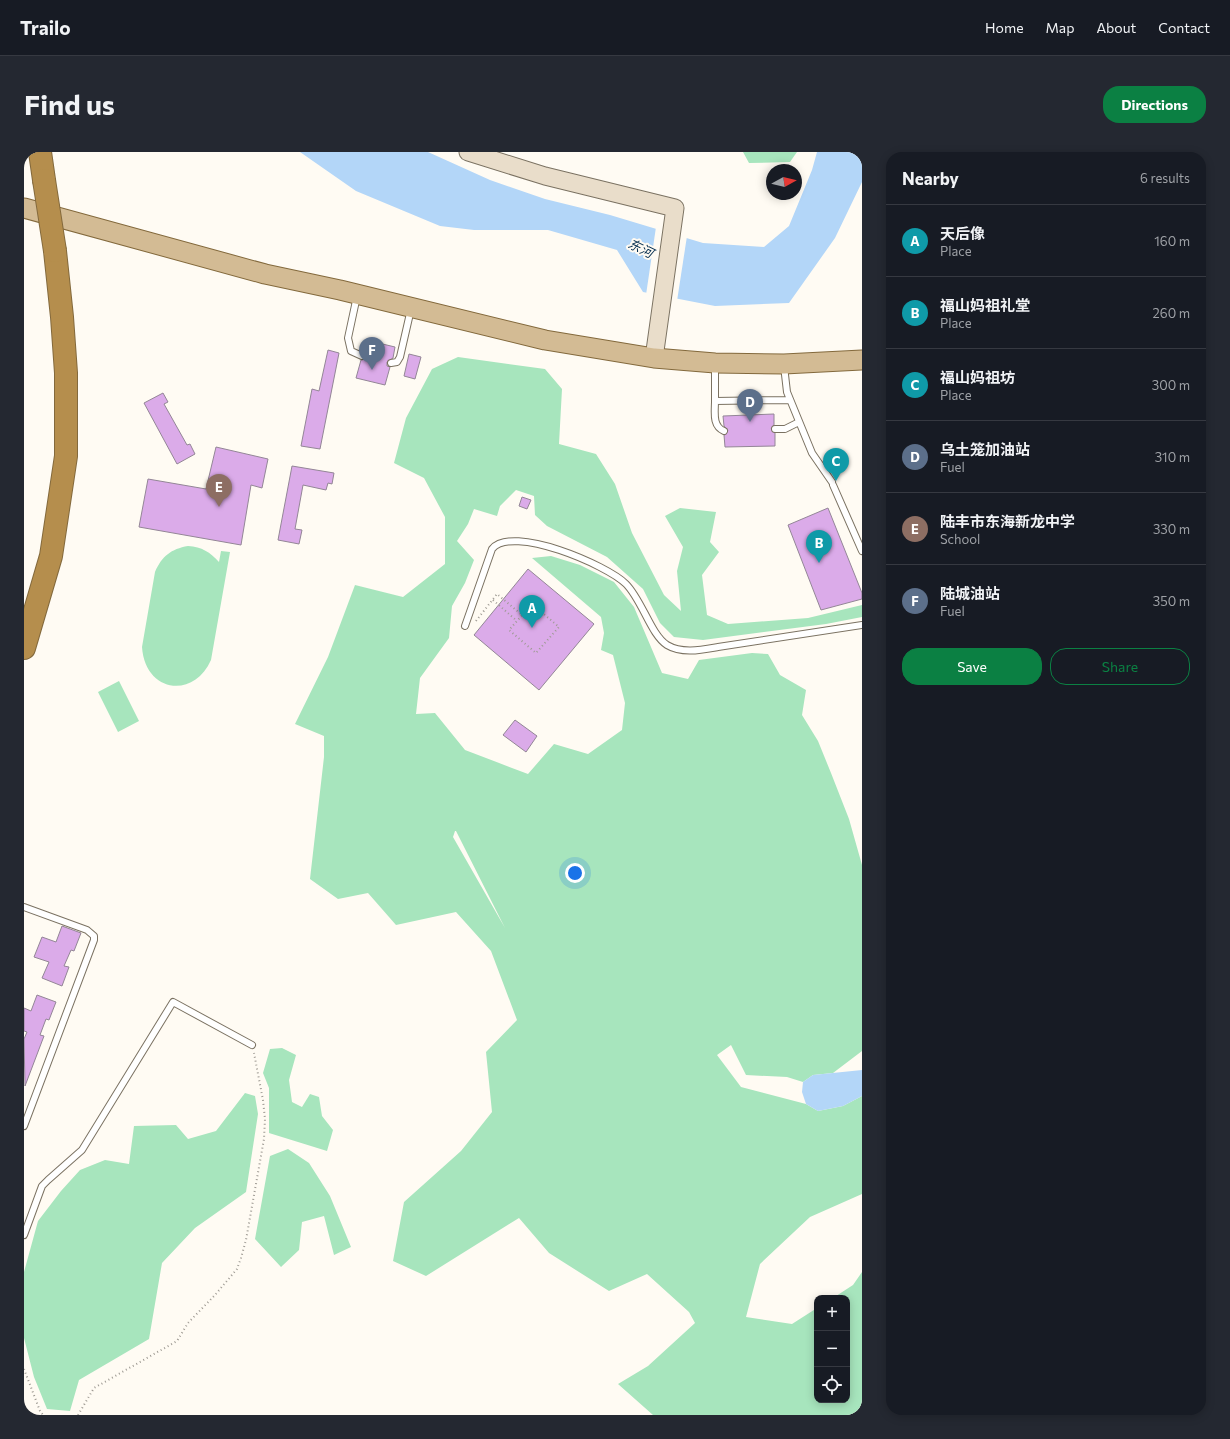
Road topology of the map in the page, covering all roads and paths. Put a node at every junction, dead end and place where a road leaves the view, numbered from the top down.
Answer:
1 (40, 152) edge
2 (468, 152) edge
3 (24, 208) edge
4 (358, 294) junction
5 (412, 308) junction
6 (362, 356) dead end
7 (654, 358) junction
8 (862, 360) edge
9 (391, 363) dead end
10 (715, 363) junction
11 (784, 364) junction
12 (790, 400) junction
13 (715, 401) junction
14 (799, 422) junction
15 (775, 429) dead end
16 (724, 431) dead end
17 (862, 551) edge
18 (493, 600) junction
19 (522, 615) junction
20 (517, 620) junction
21 (465, 624) joint
22 (862, 625) edge
23 (24, 648) edge
24 (24, 907) edge
25 (252, 1045) joint
26 (24, 1126) edge
27 (24, 1235) edge
28 (24, 1369) edge
29 (44, 1415) edge
30 (78, 1415) edge

1 - 23 highway, bridge
2 - 7 street
3 - 4 main road
4 - 5 main road
4 - 6 lane
5 - 7 main road
5 - 9 lane
7 - 10 main road
8 - 11 main road
10 - 11 main road
10 - 13 lane
11 - 12 lane
12 - 13 lane
12 - 14 lane
13 - 16 lane
14 - 15 lane
14 - 17 lane
18 - 19 path
18 - 20 path
18 - 21 path
19 - 20 path
19 - 20 path
21 - 22 lane
24 - 26 lane
25 - 27 lane
25 - 30 path
28 - 29 path

